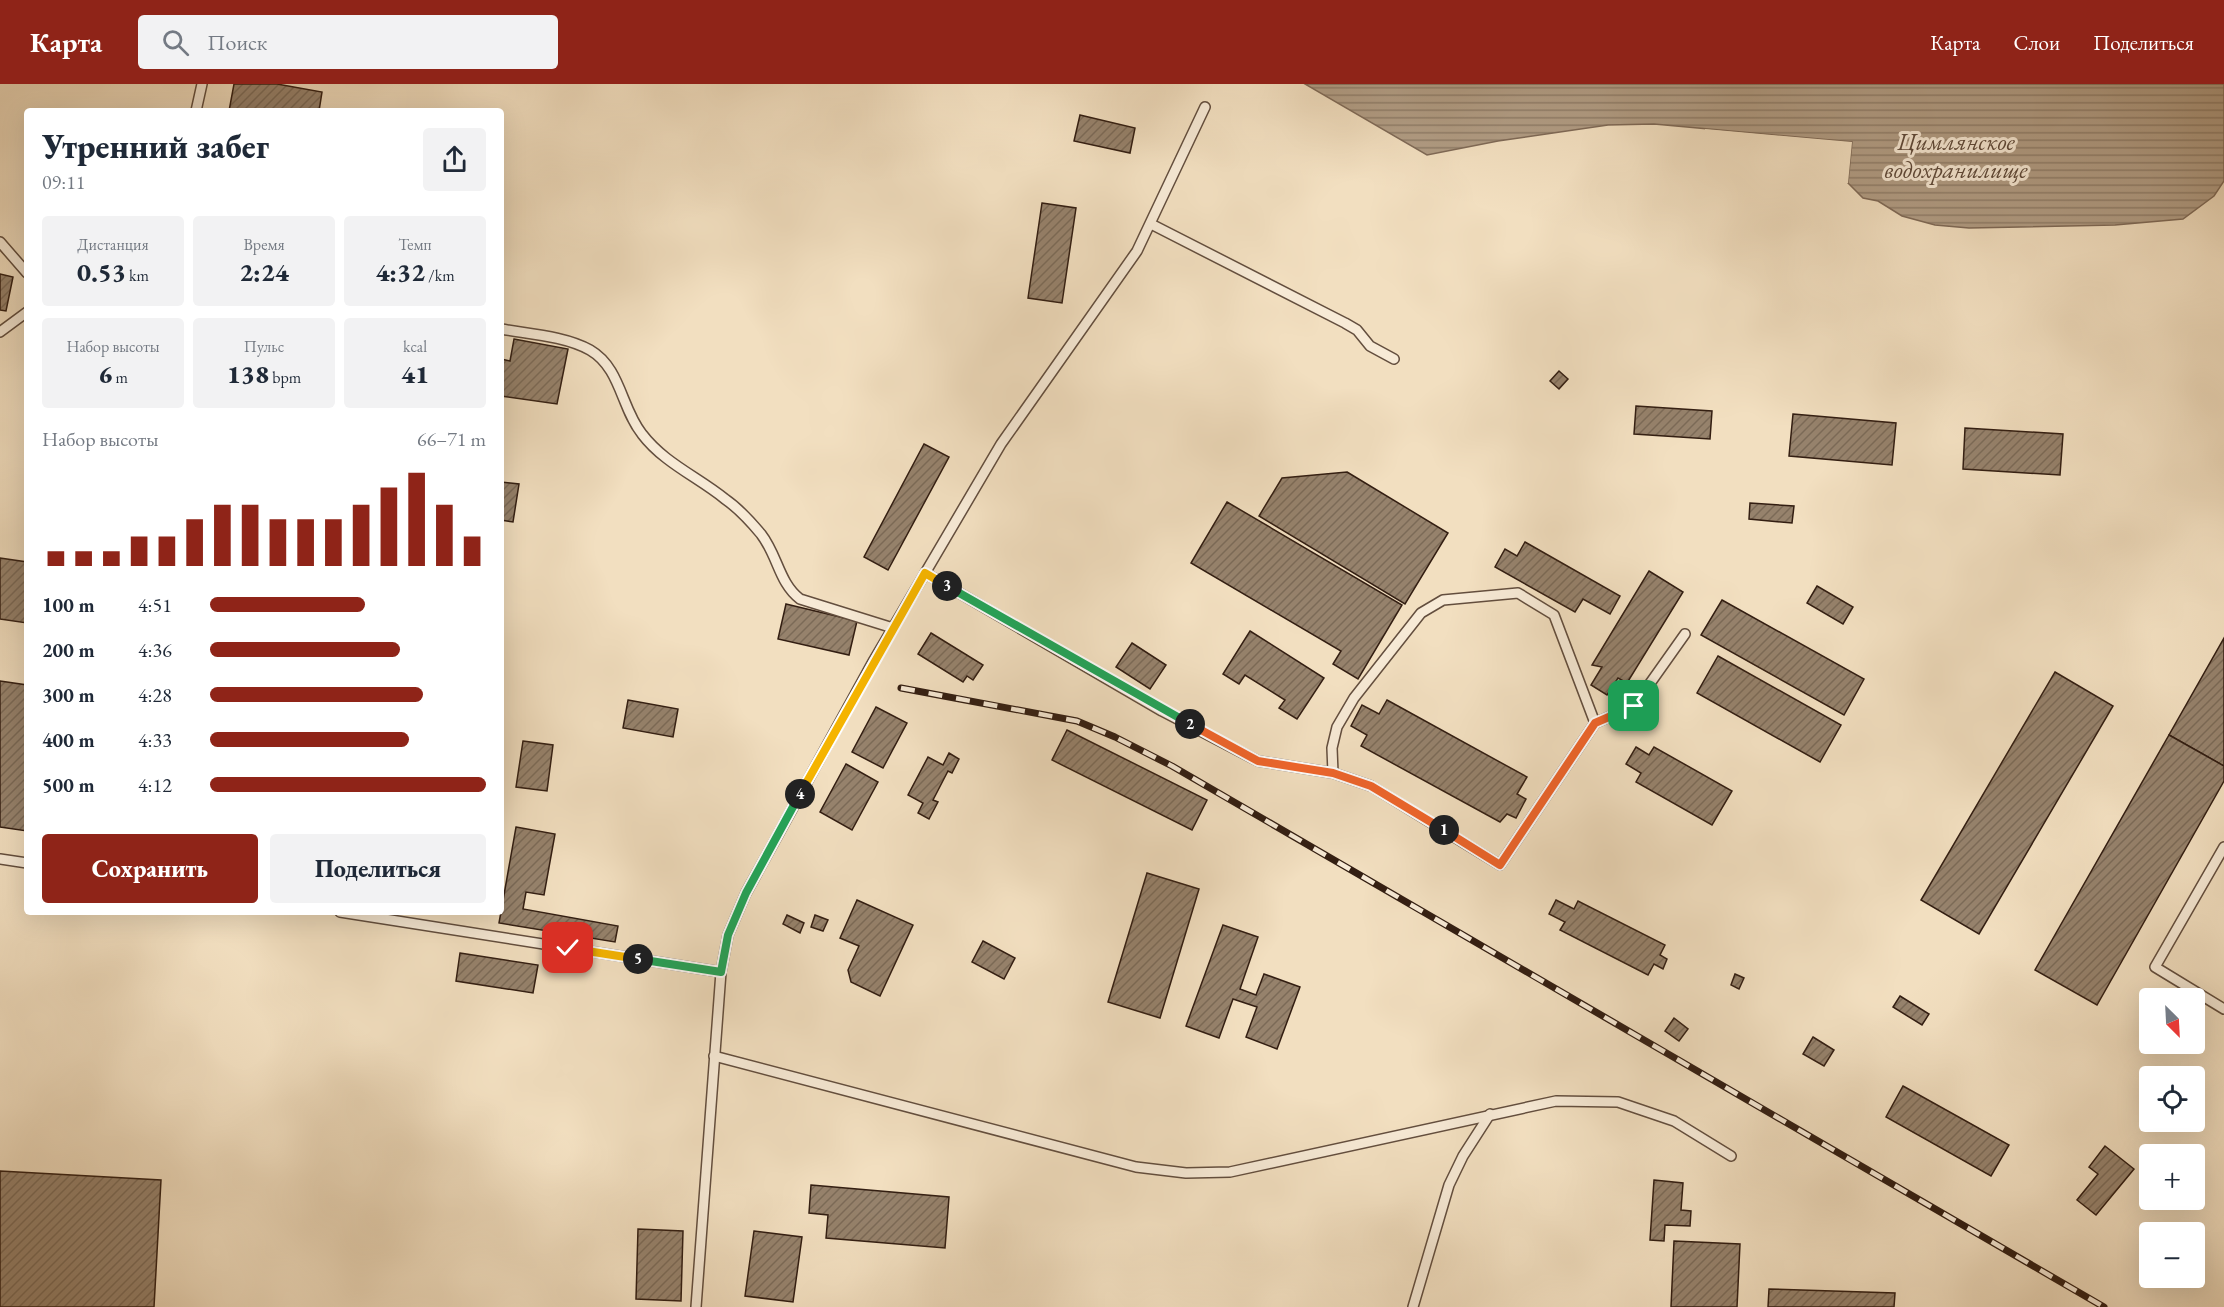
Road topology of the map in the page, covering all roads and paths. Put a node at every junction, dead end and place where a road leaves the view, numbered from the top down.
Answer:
1 (202, 84) edge
2 (1205, 107) dead end
3 (197, 108) edge
4 (1151, 224) junction
5 (0, 242) edge
6 (24, 270) edge
7 (24, 314) edge
8 (504, 330) edge
9 (0, 332) edge
10 (1394, 359) dead end
11 (925, 573) junction
12 (893, 628) junction
13 (1685, 634) dead end
14 (1595, 723) junction
15 (1333, 773) junction
16 (2224, 847) edge
17 (0, 859) edge
18 (24, 863) edge
19 (359, 915) edge
20 (721, 972) junction
21 (2224, 1009) edge
22 (714, 1056) junction
23 (1490, 1114) junction
24 (1731, 1156) dead end
25 (696, 1307) edge
26 (1413, 1307) edge

1 - 3 lane
2 - 4 lane
4 - 10 lane
4 - 11 lane
5 - 6 lane
7 - 9 lane
8 - 12 lane
11 - 12 lane
11 - 15 lane
12 - 20 lane
13 - 14 lane
14 - 15 lane
14 - 15 lane
16 - 21 lane
17 - 18 lane
19 - 20 lane
20 - 22 lane
22 - 23 lane
22 - 25 lane
23 - 24 lane
23 - 26 lane

